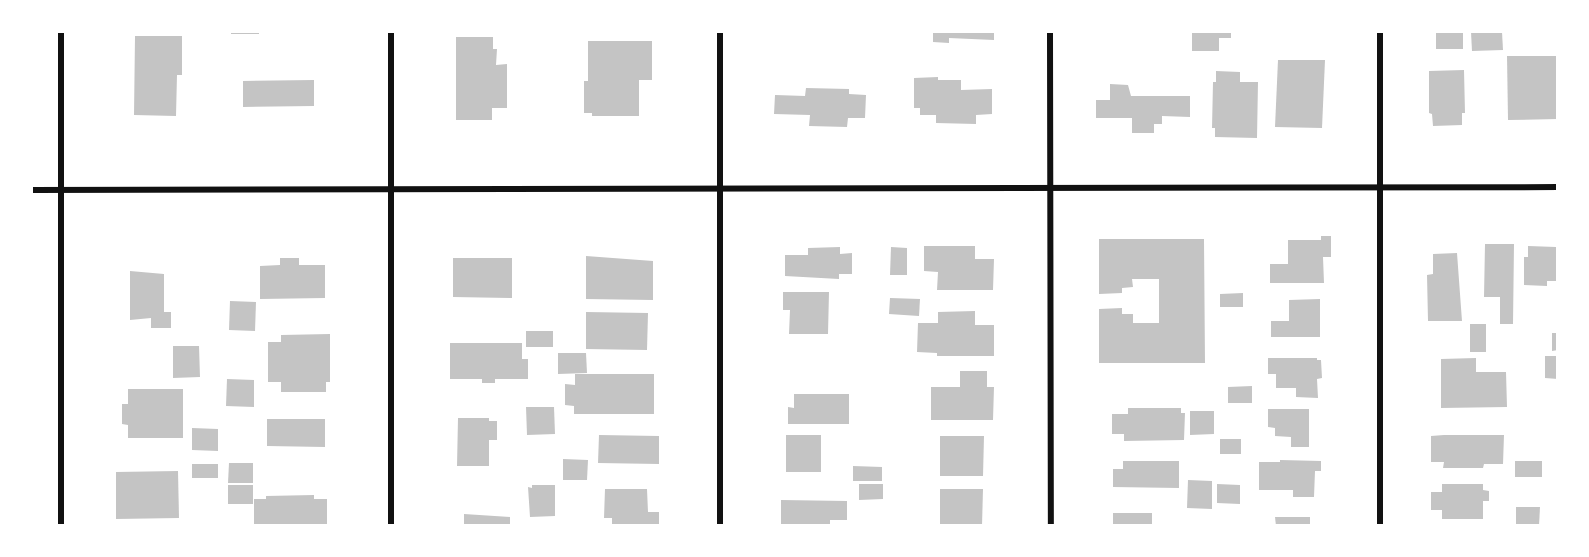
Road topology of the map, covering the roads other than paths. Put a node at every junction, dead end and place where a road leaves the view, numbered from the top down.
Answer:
1 (61, 32) edge
2 (391, 32) edge
3 (720, 32) edge
4 (1050, 32) edge
5 (1380, 32) edge
6 (1380, 187) junction
7 (1557, 187) edge
8 (719, 188) junction
9 (1050, 188) junction
10 (391, 189) junction
11 (32, 190) edge
12 (61, 190) junction
13 (62, 525) edge
14 (391, 525) edge
15 (720, 525) edge
16 (1051, 525) edge
17 (1380, 525) edge

1 - 12 street
2 - 10 street
3 - 8 street
4 - 9 street
5 - 6 street
6 - 7 street
6 - 9 street
6 - 17 street
8 - 9 street
8 - 10 street
8 - 15 street
9 - 16 street
10 - 12 street
10 - 14 street
11 - 12 street
12 - 13 street

